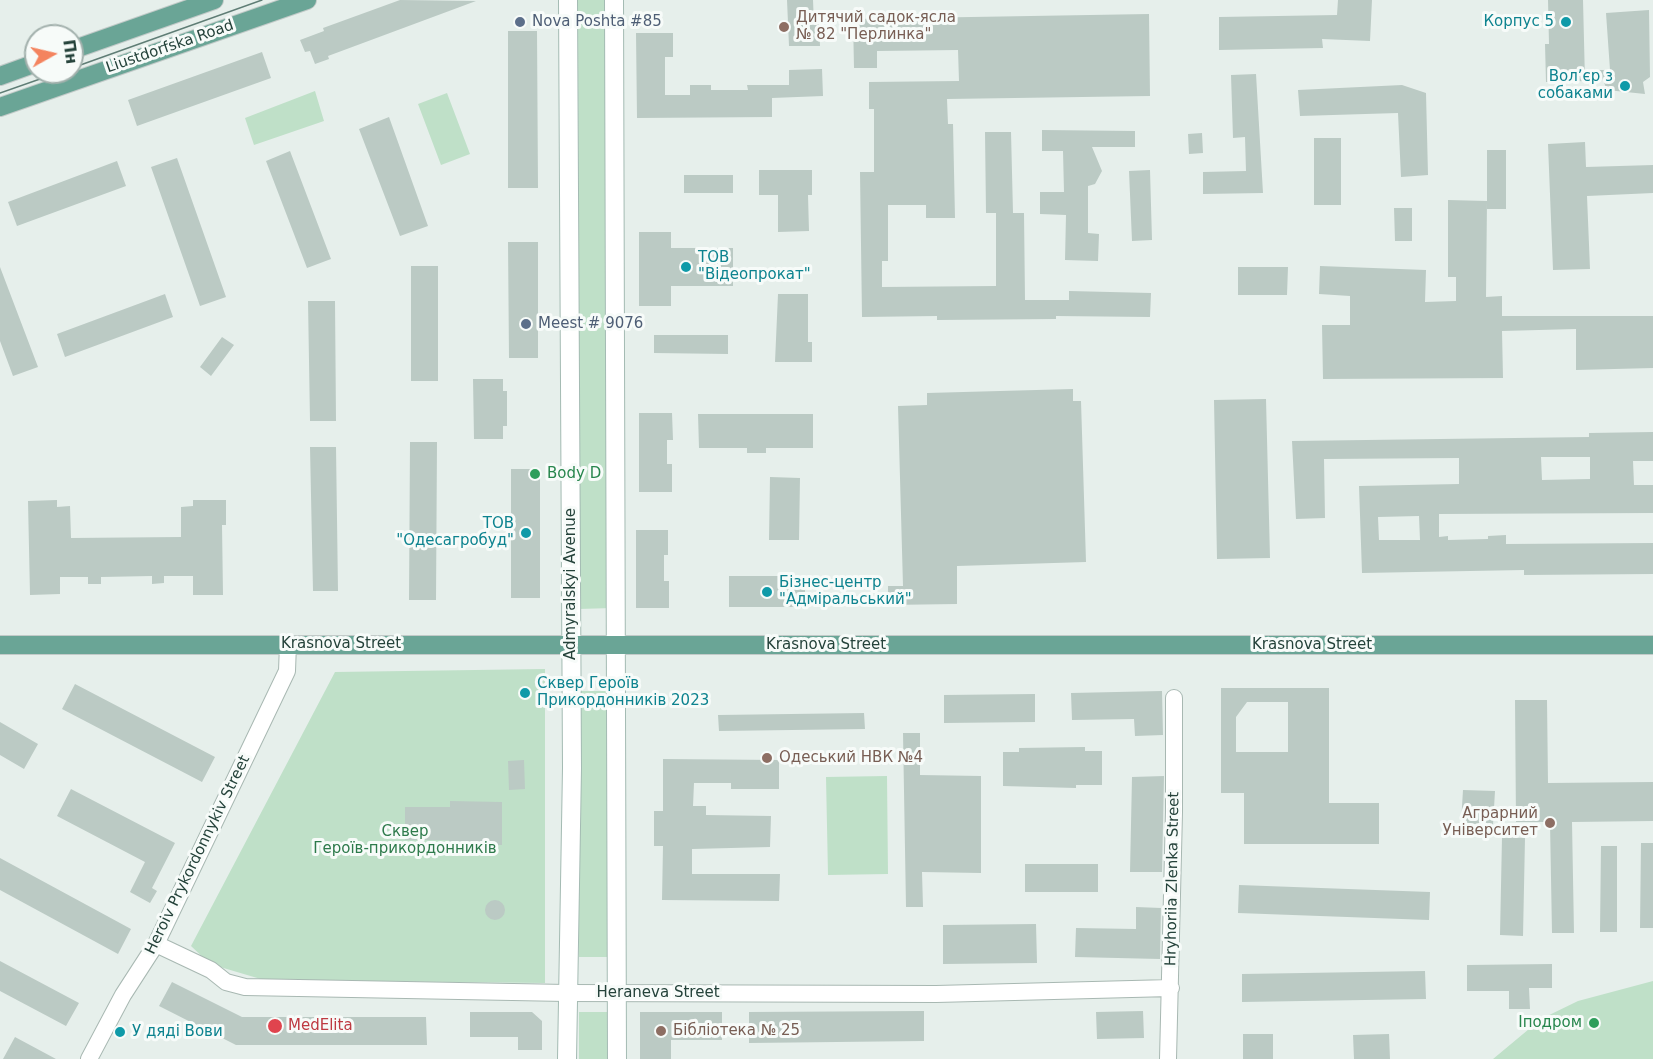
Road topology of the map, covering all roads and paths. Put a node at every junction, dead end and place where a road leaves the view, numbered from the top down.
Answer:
1 (214, 0) edge
2 (307, 0) edge
3 (568, 0) edge
4 (614, 0) edge
5 (84, 46) edge
6 (24, 67) edge
7 (0, 76) edge
8 (0, 106) edge
9 (288, 644) junction
10 (571, 644) junction
11 (0, 645) edge
12 (616, 645) junction
13 (1653, 645) edge
14 (1174, 698) dead end
15 (156, 944) junction
16 (1171, 988) junction
17 (566, 993) junction
18 (617, 993) junction
19 (89, 1059) edge
20 (567, 1059) edge
21 (617, 1059) edge
22 (1168, 1059) edge

1 - 5 main road, Liustdorfska Road
2 - 8 main road, Liustdorfska Road
3 - 10 main road, Admyralskyi Avenue
4 - 12 main road
6 - 7 main road
9 - 10 main road, Krasnova Street
9 - 11 main road, Krasnova Street
9 - 15 street, Heroiv Prykordonnykiv Street
10 - 12 main road, Krasnova Street
10 - 17 main road, Admyralskyi Avenue
12 - 13 main road, Krasnova Street
12 - 18 main road
14 - 16 street, Hryhoriia Zlenka Street
15 - 17 street, Heraneva Street
15 - 19 street, Heroiv Prykordonnykiv Street
16 - 18 street, Heraneva Street
16 - 22 street, Hryhoriia Zlenka Street
17 - 18 street, Heraneva Street
17 - 20 main road, Admyralskyi Avenue
18 - 21 main road

